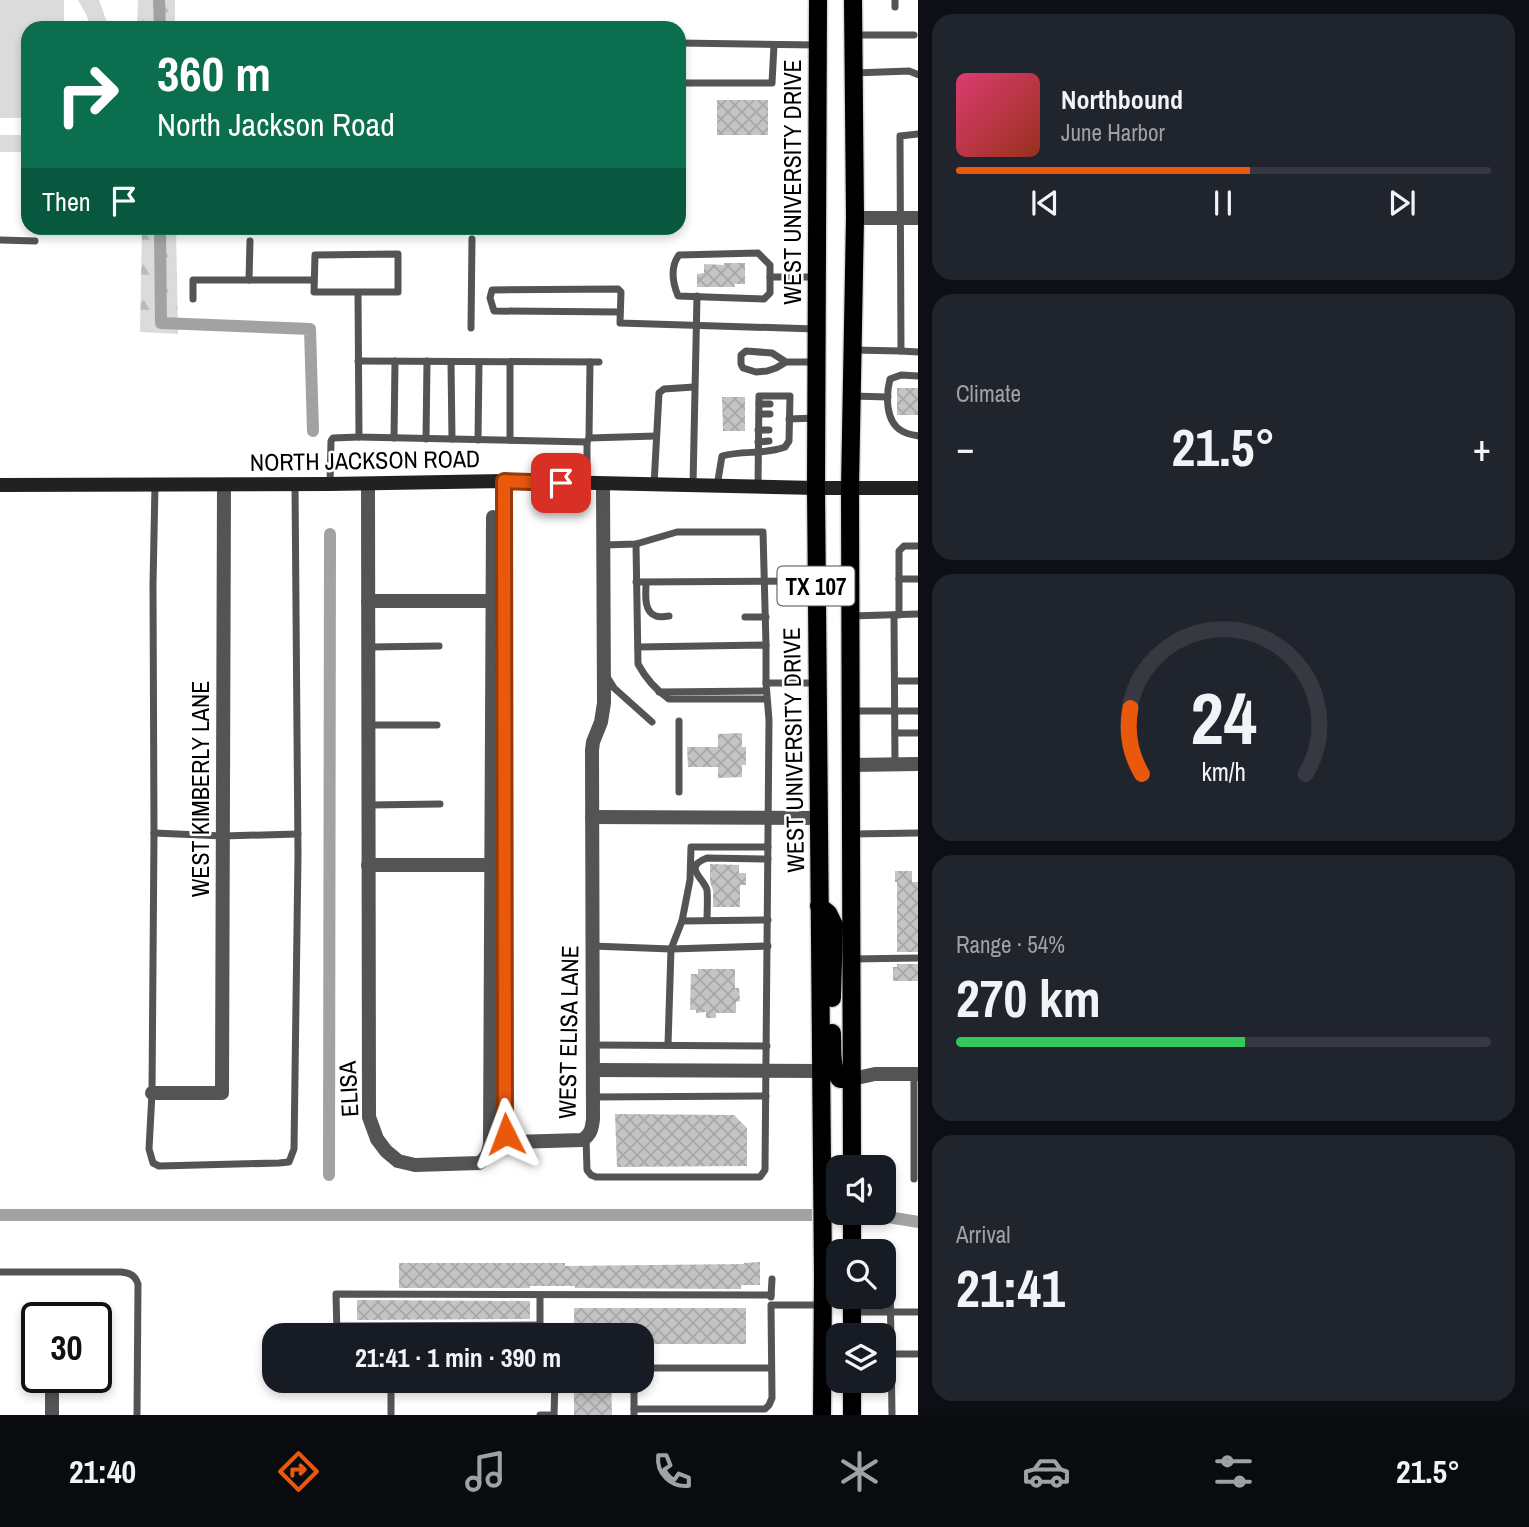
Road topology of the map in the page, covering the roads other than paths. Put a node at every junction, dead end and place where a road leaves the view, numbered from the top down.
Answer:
1 (818, 0) edge
2 (853, 0) edge
3 (853, 35) junction
4 (915, 35) dead end
5 (686, 43) edge
6 (774, 45) junction
7 (817, 45) junction
8 (853, 73) junction
9 (918, 75) edge
10 (686, 83) edge
11 (918, 134) edge
12 (855, 218) junction
13 (901, 218) junction
14 (918, 218) edge
15 (472, 239) dead end
16 (0, 240) edge
17 (35, 241) dead end
18 (250, 241) dead end
19 (770, 277) junction
20 (817, 277) junction
21 (249, 280) junction
22 (314, 280) junction
23 (358, 292) junction
24 (696, 296) junction
25 (472, 298) junction
26 (490, 298) junction
27 (193, 299) dead end
28 (620, 312) junction
29 (695, 325) junction
30 (471, 328) dead end
31 (816, 329) junction
32 (853, 350) junction
33 (901, 351) junction
34 (918, 352) edge
35 (358, 361) junction
36 (395, 361) junction
37 (427, 362) junction
38 (451, 362) junction
39 (479, 362) junction
40 (510, 362) junction
41 (590, 362) junction
42 (599, 362) dead end
43 (786, 362) junction
44 (816, 362) junction
45 (918, 376) edge
46 (694, 387) junction
47 (852, 396) junction
48 (888, 397) junction
49 (759, 404) junction
50 (770, 404) dead end
51 (759, 414) junction
52 (769, 414) dead end
53 (787, 415) junction
54 (816, 418) junction
55 (758, 430) junction
56 (769, 430) dead end
57 (656, 436) junction
58 (918, 436) edge
59 (359, 437) junction
60 (394, 438) junction
61 (426, 439) junction
62 (452, 439) junction
63 (478, 439) junction
64 (510, 440) junction
65 (588, 440) junction
66 (769, 441) dead end
67 (758, 442) junction
68 (758, 453) junction
69 (504, 481) junction
70 (587, 483) junction
71 (330, 484) junction
72 (368, 484) junction
73 (603, 484) junction
74 (0, 485) edge
75 (155, 485) junction
76 (224, 485) junction
77 (295, 485) junction
78 (654, 485) junction
79 (693, 486) junction
80 (717, 486) junction
81 (758, 487) junction
82 (816, 488) junction
83 (850, 488) junction
84 (918, 488) edge
85 (494, 517) dead end
86 (636, 544) junction
87 (603, 545) junction
88 (918, 546) edge
89 (899, 579) junction
90 (918, 579) edge
91 (816, 581) junction
92 (636, 582) junction
93 (765, 582) junction
94 (646, 583) junction
95 (368, 601) junction
96 (493, 601) junction
97 (918, 614) edge
98 (897, 615) junction
99 (669, 616) dead end
100 (850, 616) junction
101 (745, 617) dead end
102 (766, 617) junction
103 (766, 645) junction
104 (439, 646) dead end
105 (368, 647) junction
106 (638, 647) junction
107 (604, 670) junction
108 (895, 681) junction
109 (918, 681) edge
110 (817, 683) junction
111 (766, 691) junction
112 (851, 711) junction
113 (918, 711) edge
114 (895, 712) junction
115 (679, 721) dead end
116 (652, 722) dead end
117 (437, 725) dead end
118 (368, 726) junction
119 (895, 733) junction
120 (918, 733) edge
121 (895, 764) junction
122 (918, 764) edge
123 (851, 765) junction
124 (680, 792) dead end
125 (440, 804) dead end
126 (368, 805) junction
127 (592, 817) junction
128 (768, 818) junction
129 (818, 818) junction
130 (154, 833) junction
131 (918, 833) edge
132 (298, 834) junction
133 (851, 834) junction
134 (223, 836) junction
135 (768, 847) junction
136 (768, 859) junction
137 (368, 865) junction
138 (492, 865) junction
139 (819, 906) junction
140 (682, 920) junction
141 (707, 920) junction
142 (768, 920) junction
143 (592, 946) junction
144 (768, 946) junction
145 (671, 949) junction
146 (918, 958) edge
147 (851, 959) junction
148 (593, 1045) junction
149 (668, 1045) junction
150 (767, 1046) junction
151 (593, 1070) junction
152 (767, 1071) junction
153 (821, 1072) junction
154 (916, 1074) edge
155 (852, 1079) junction
156 (152, 1093) junction
157 (766, 1096) junction
158 (593, 1097) junction
159 (586, 1137) junction
160 (852, 1155) edge
161 (914, 1180) dead end
162 (822, 1242) junction
163 (0, 1272) edge
164 (772, 1279) dead end
165 (540, 1295) junction
166 (771, 1295) junction
167 (771, 1305) junction
168 (823, 1305) junction
169 (874, 1309) edge
170 (890, 1312) junction
171 (918, 1312) edge
172 (337, 1323) edge
173 (540, 1323) edge
174 (890, 1323) edge
175 (896, 1354) edge
176 (918, 1354) edge
177 (654, 1368) edge
178 (771, 1368) junction
179 (51, 1393) edge
180 (391, 1393) edge
181 (555, 1393) edge
182 (634, 1393) edge
183 (852, 1393) edge
184 (892, 1393) edge
185 (634, 1412) edge
186 (52, 1415) edge
187 (137, 1415) edge
188 (391, 1415) edge
189 (540, 1415) edge
190 (554, 1415) edge
191 (822, 1415) edge
192 (832, 1415) edge
193 (852, 1415) edge
194 (892, 1415) edge

1 - 7 main road, WEST UNIVERSITY DRIVE / TX 107
2 - 3 main road, TX 107
3 - 4 lane
3 - 8 main road, TX 107
5 - 6 lane
6 - 7 lane
6 - 10 lane
7 - 20 main road, WEST UNIVERSITY DRIVE / TX 107
8 - 9 lane
8 - 12 main road, TX 107
11 - 13 lane
12 - 13 street
12 - 32 main road, TX 107
13 - 14 street
13 - 33 lane
15 - 25 lane
16 - 17 lane
18 - 21 lane
19 - 20 lane
19 - 24 lane
19 - 24 lane
20 - 31 main road, WEST UNIVERSITY DRIVE / TX 107
21 - 22 lane
21 - 27 lane
22 - 23 lane
22 - 23 lane
23 - 35 lane
24 - 29 lane
25 - 26 lane
25 - 30 lane
26 - 28 lane
26 - 28 lane
28 - 29 lane
29 - 31 lane
29 - 46 lane
31 - 44 main road, WEST UNIVERSITY DRIVE / TX 107
32 - 33 lane
32 - 47 main road, TX 107
33 - 34 lane
35 - 36 lane
35 - 59 lane
36 - 37 lane
36 - 60 lane
37 - 38 lane
37 - 61 lane
38 - 39 lane
38 - 62 lane
39 - 40 lane
39 - 63 lane
40 - 41 lane
40 - 64 lane
41 - 42 lane
41 - 65 lane
43 - 43 lane
43 - 44 lane
44 - 54 main road, WEST UNIVERSITY DRIVE / TX 107
45 - 48 lane
46 - 57 lane
46 - 79 lane
47 - 48 lane
47 - 83 main road, TX 107
48 - 58 lane
49 - 50 lane
49 - 51 lane
49 - 53 lane
51 - 52 lane
51 - 55 lane
53 - 54 lane
53 - 68 lane
54 - 82 main road, WEST UNIVERSITY DRIVE / TX 107
55 - 56 lane
55 - 67 lane
57 - 65 lane
57 - 78 lane
59 - 60 lane
59 - 71 lane
60 - 61 lane
61 - 62 lane
62 - 63 lane
63 - 64 lane
64 - 65 lane
65 - 70 lane
66 - 67 lane
67 - 68 lane
68 - 80 lane
68 - 81 lane
69 - 70 main road, NORTH JACKSON ROAD
69 - 72 main road, NORTH JACKSON ROAD
69 - 159 street, WEST ELISA LANE
70 - 73 main road, NORTH JACKSON ROAD
71 - 72 main road, NORTH JACKSON ROAD
71 - 77 main road, NORTH JACKSON ROAD
72 - 95 street, ELISA
73 - 78 main road, NORTH JACKSON ROAD
73 - 87 street, WEST ELISA LANE
74 - 75 main road, NORTH JACKSON ROAD
75 - 76 main road, NORTH JACKSON ROAD
75 - 130 lane
76 - 77 main road, NORTH JACKSON ROAD
76 - 134 street, WEST KIMBERLY LANE
77 - 132 lane
78 - 79 main road, NORTH JACKSON ROAD
79 - 80 main road, NORTH JACKSON ROAD
80 - 81 main road, NORTH JACKSON ROAD
81 - 82 main road, NORTH JACKSON ROAD
82 - 83 main road, NORTH JACKSON ROAD
82 - 91 main road, WEST UNIVERSITY DRIVE / TX 107
83 - 84 main road, NORTH JACKSON ROAD
83 - 100 main road, TX 107
85 - 96 street, ELISA
86 - 87 lane
86 - 92 lane
86 - 93 lane
87 - 107 street, WEST ELISA LANE
88 - 89 lane
89 - 90 lane
89 - 98 lane
91 - 93 lane
91 - 110 main road, WEST UNIVERSITY DRIVE / TX 107
92 - 94 lane
92 - 106 lane
93 - 94 lane
93 - 102 lane
94 - 99 lane
95 - 96 street
95 - 105 street, ELISA
96 - 138 street, ELISA
97 - 98 lane
98 - 100 lane
98 - 108 lane
100 - 112 main road, TX 107
101 - 102 lane
102 - 103 lane
103 - 106 lane
103 - 111 lane
104 - 105 lane
105 - 118 street, ELISA
106 - 111 lane
107 - 116 lane
107 - 127 street, WEST ELISA LANE
108 - 109 lane
108 - 114 lane
110 - 111 lane
110 - 129 main road, WEST UNIVERSITY DRIVE / TX 107
111 - 128 lane
112 - 114 lane
112 - 123 main road, TX 107
113 - 114 lane
114 - 119 lane
115 - 124 lane
117 - 118 lane
118 - 126 street, ELISA
119 - 120 lane
119 - 121 lane
121 - 122 street
121 - 123 street
123 - 133 main road, TX 107
125 - 126 lane
126 - 137 street, ELISA
127 - 128 street
127 - 143 street, WEST ELISA LANE
128 - 129 street
128 - 135 lane
129 - 139 main road, WEST UNIVERSITY DRIVE / TX 107
130 - 134 lane
130 - 156 lane
131 - 133 lane
132 - 134 lane
132 - 156 lane
133 - 147 main road, TX 107
134 - 156 street, WEST KIMBERLY LANE
135 - 136 lane
135 - 140 lane
136 - 141 lane
136 - 142 lane
137 - 138 street
137 - 138 street, ELISA
139 - 153 main road, WEST UNIVERSITY DRIVE / TX 107
139 - 155 main road
140 - 141 lane
140 - 145 lane
141 - 142 lane
142 - 144 lane
143 - 145 lane
143 - 148 street, WEST ELISA LANE
144 - 145 lane
144 - 150 lane
145 - 149 lane
146 - 147 lane
147 - 155 main road, TX 107
148 - 149 lane
148 - 151 street, WEST ELISA LANE
149 - 150 lane
150 - 152 lane
151 - 152 street
151 - 158 street, WEST ELISA LANE
152 - 153 street
152 - 157 lane
153 - 162 main road, WEST UNIVERSITY DRIVE / TX 107
154 - 155 street
154 - 161 lane
155 - 160 main road, TX 107
157 - 158 lane
157 - 159 lane
158 - 159 street, WEST ELISA LANE
162 - 168 main road, WEST UNIVERSITY DRIVE / TX 107
162 - 192 main road
163 - 187 lane
164 - 166 lane
165 - 166 lane
165 - 172 lane
165 - 173 lane
166 - 167 lane
167 - 168 lane
167 - 178 lane
168 - 191 main road, WEST UNIVERSITY DRIVE / TX 107
169 - 170 lane
170 - 171 lane
170 - 174 lane
175 - 176 lane
177 - 178 lane
178 - 185 lane
179 - 186 street
180 - 188 lane
181 - 190 lane
182 - 185 lane
183 - 193 main road
184 - 194 lane
189 - 190 lane

